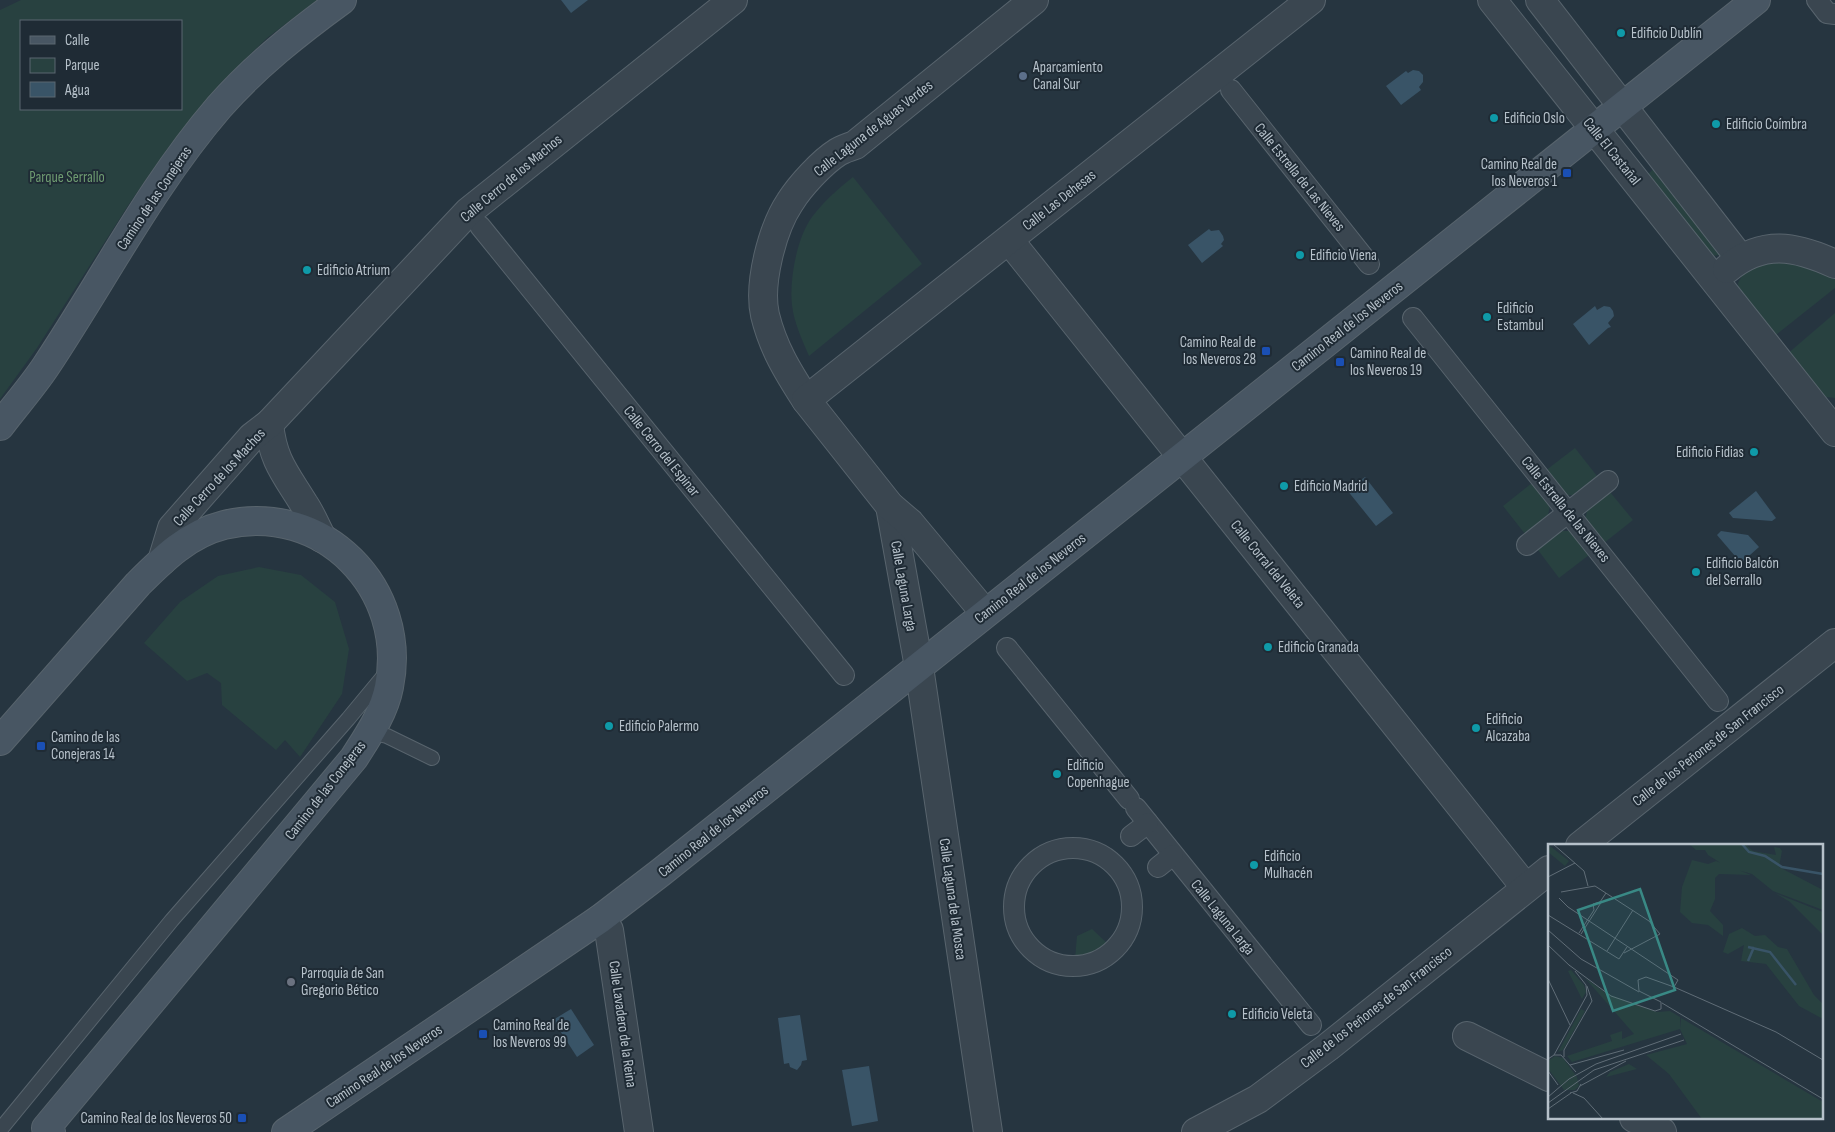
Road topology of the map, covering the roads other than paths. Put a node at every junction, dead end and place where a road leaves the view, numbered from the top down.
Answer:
1 (342, 0) edge
2 (734, 0) edge
3 (1034, 0) edge
4 (1311, 0) edge
5 (1492, 0) edge
6 (1540, 0) edge
7 (1756, 0) edge
8 (1817, 0) edge
9 (1835, 14) edge
10 (1231, 90) dead end
11 (1623, 106) junction
12 (1595, 130) junction
13 (480, 226) dead end
14 (1009, 240) junction
15 (1740, 258) junction
16 (1369, 264) dead end
17 (1835, 264) edge
18 (1714, 280) junction
19 (1413, 318) dead end
20 (806, 400) junction
21 (269, 424) junction
22 (0, 426) edge
23 (1833, 426) edge
24 (1182, 457) junction
25 (1608, 481) dead end
26 (890, 506) junction
27 (1568, 512) junction
28 (322, 538) junction
29 (1527, 545) dead end
30 (162, 561) junction
31 (986, 613) junction
32 (1835, 643) edge
33 (1007, 648) dead end
34 (392, 666) junction
35 (919, 667) junction
36 (844, 675) dead end
37 (1718, 701) dead end
38 (370, 732) junction
39 (0, 741) edge
40 (432, 758) dead end
41 (1138, 810) junction
42 (1131, 836) dead end
43 (1583, 844) edge
44 (1173, 855) junction
45 (1158, 868) dead end
46 (1548, 871) edge
47 (1526, 888) junction
48 (600, 919) junction
49 (1050, 962) joint
50 (1311, 1025) dead end
51 (1466, 1036) dead end
52 (1548, 1076) edge
53 (1638, 1120) edge
54 (0, 1130) edge
55 (46, 1131) edge
56 (286, 1132) edge
57 (639, 1132) edge
58 (988, 1132) edge
59 (1196, 1132) edge
60 (1662, 1132) edge

1 - 22 main road, Camino de las Conejeras
2 - 21 street, Calle Cerro de los Machos
3 - 20 street, Calle Laguna de Aguas Verdes
4 - 14 street, Calle Las Dehesas
5 - 12 street, Calle El Castañal
6 - 11 street
7 - 11 main road, Camino Real de los Neveros
8 - 9 street
10 - 16 street, Calle Estrella de Las Nieves
11 - 12 main road, Camino Real de los Neveros
11 - 15 street
12 - 18 street, Calle El Castañal
12 - 24 main road, Camino Real de los Neveros
13 - 36 street, Calle Cerro del Espinar
14 - 20 street, Calle Las Dehesas
14 - 24 street, Calle Corral del Veleta
15 - 17 street
15 - 18 street
18 - 23 street, Calle El Castañal
19 - 27 street, Calle Estrella de las Nieves
20 - 26 street, Calle Laguna Larga
21 - 28 street, Calle Cerro de los Machos
21 - 30 street, Calle Cerro de los Machos
24 - 31 main road, Camino Real de los Neveros
24 - 47 street, Calle Corral del Veleta
25 - 27 street
26 - 31 street, Calle Laguna Larga
26 - 35 street, Calle Laguna Larga
27 - 29 street
27 - 37 street, Calle Estrella de las Nieves
28 - 30 main road, Camino de las Conejeras
28 - 34 main road, Camino de las Conejeras
30 - 39 main road, Camino de las Conejeras
31 - 35 main road, Camino Real de los Neveros
32 - 43 street, Calle de los Peñones de San Francisco
33 - 41 street, Calle Laguna Larga
34 - 38 main road, Camino de las Conejeras
34 - 54 lane
35 - 48 main road, Camino Real de los Neveros
35 - 58 street, Calle Laguna de la Mosca
38 - 40 lane
38 - 55 main road, Camino de las Conejeras
41 - 42 street
41 - 44 street, Calle Laguna Larga
44 - 45 street
44 - 50 street, Calle Laguna Larga
46 - 47 street, Calle de los Peñones de San Francisco
47 - 59 street, Calle de los Peñones de San Francisco
48 - 56 main road, Camino Real de los Neveros
48 - 57 street, Calle Lavadero de la Reina
49 - 49 street
51 - 52 street
53 - 60 street

